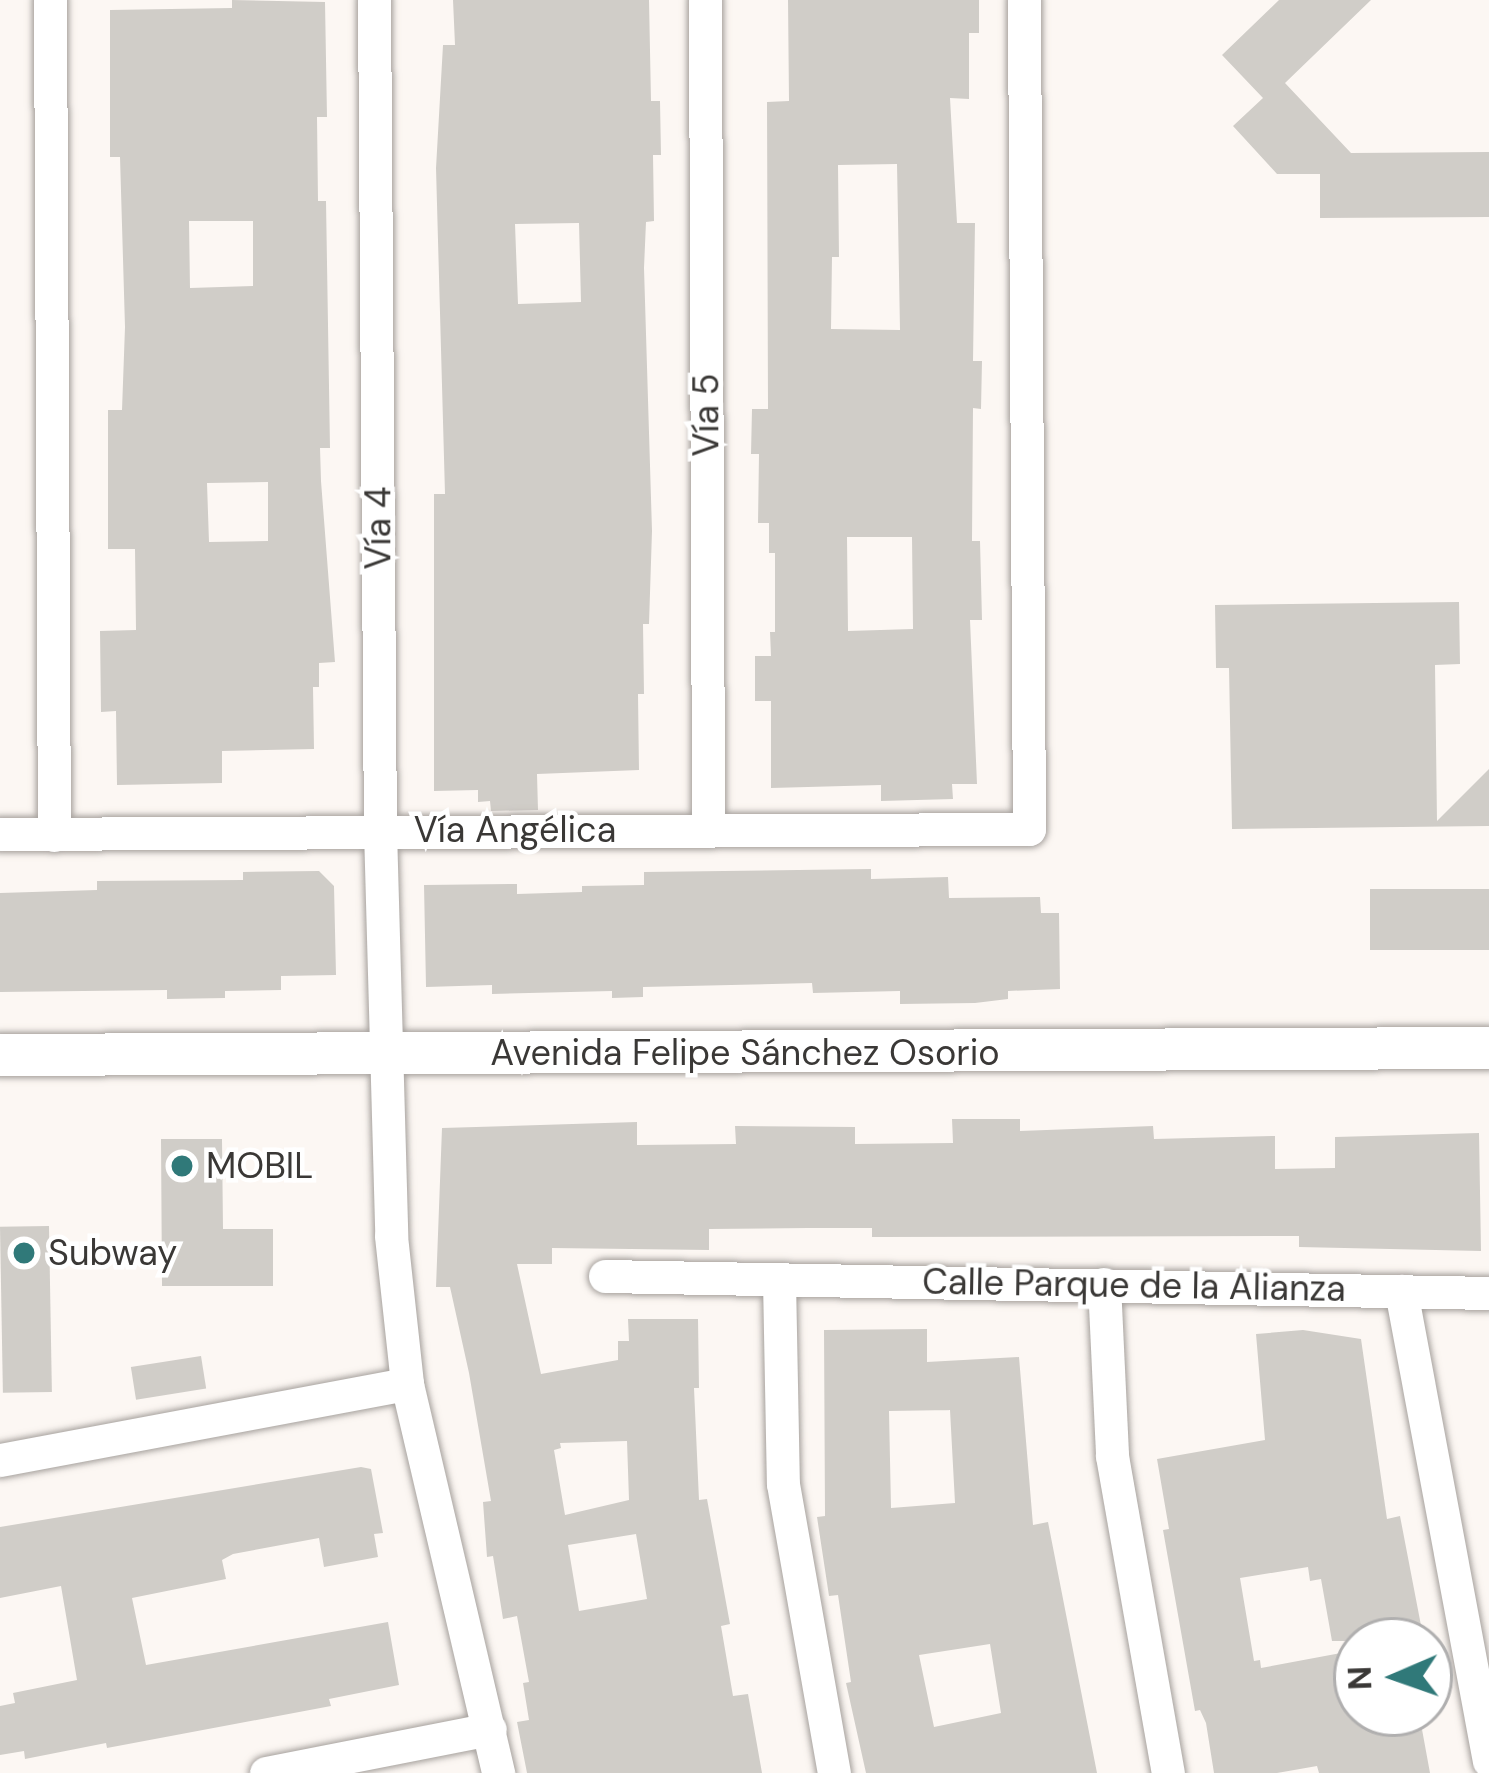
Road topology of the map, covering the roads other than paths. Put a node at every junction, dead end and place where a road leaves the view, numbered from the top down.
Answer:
1 (50, 0) edge
2 (374, 0) edge
3 (705, 0) edge
4 (1024, 0) edge
5 (380, 830) junction
6 (708, 830) junction
7 (0, 834) edge
8 (54, 835) junction
9 (1489, 1048) edge
10 (0, 1055) edge
11 (385, 1055) junction
12 (605, 1276) dead end
13 (779, 1280) junction
14 (1104, 1284) junction
15 (1401, 1291) junction
16 (1489, 1293) edge
17 (407, 1384) junction
18 (0, 1460) edge
19 (490, 1730) junction
20 (1489, 1761) edge
21 (266, 1773) edge
22 (498, 1773) edge
23 (834, 1773) edge
24 (1168, 1773) edge

1 - 8 street
2 - 5 street, Vía 4
3 - 6 street, Vía 5
4 - 6 street, Vía Angélica
5 - 6 street, Vía Angélica
5 - 8 street, Vía Angélica
5 - 11 street, Vía 4
7 - 8 street, Vía Angélica
9 - 11 street, Avenida Felipe Sánchez Osorio
10 - 11 street, Avenida Felipe Sánchez Osorio
11 - 17 street, Vía 4
12 - 13 street, Calle Parque de la Alianza
13 - 14 street, Calle Parque de la Alianza
13 - 23 street
14 - 15 street, Calle Parque de la Alianza
14 - 24 street
15 - 16 street, Calle Parque de la Alianza
15 - 20 street
17 - 18 street
17 - 19 street, Vía 4
19 - 21 street
19 - 22 street, Vía 4

